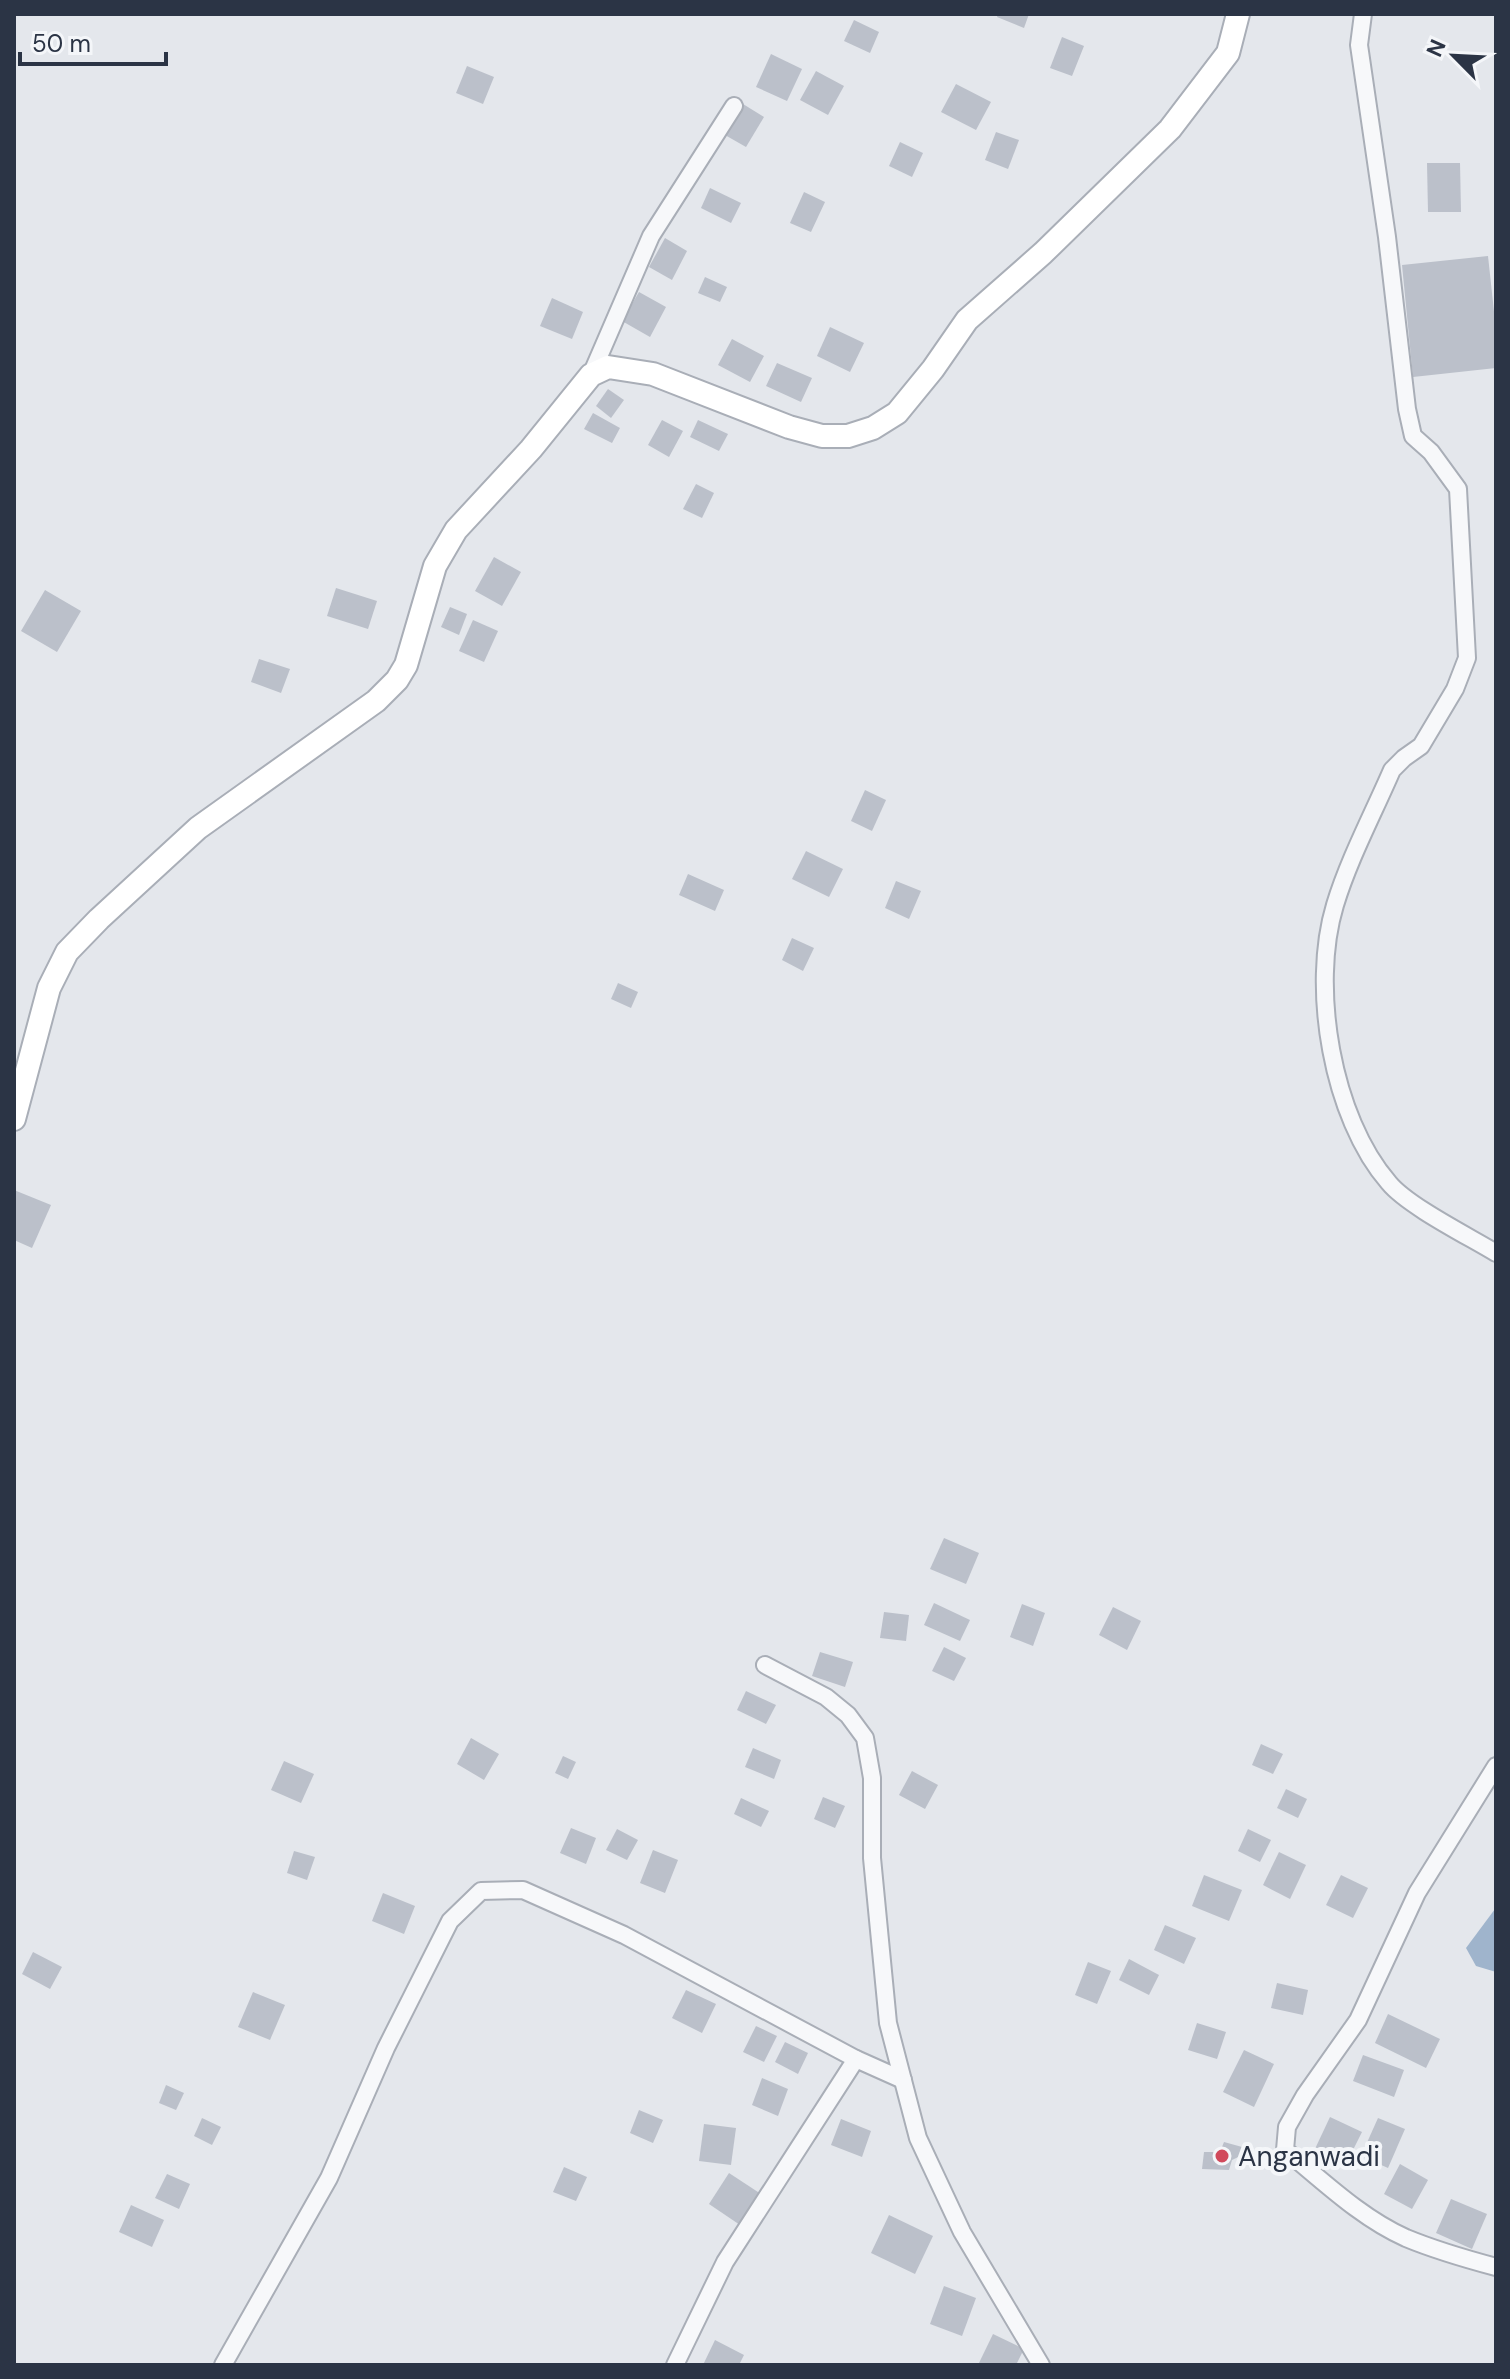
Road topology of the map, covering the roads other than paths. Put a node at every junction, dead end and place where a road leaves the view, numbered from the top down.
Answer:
1 (1238, 14) edge
2 (1363, 14) edge
3 (734, 106) dead end
4 (591, 375) junction
5 (14, 1119) edge
6 (1496, 1253) edge
7 (765, 1665) dead end
8 (1496, 1766) edge
9 (856, 2059) junction
10 (903, 2080) junction
11 (1496, 2267) edge
12 (223, 2365) edge
13 (675, 2365) edge
14 (1041, 2365) edge

1 - 4 main road
2 - 6 street
3 - 4 street
4 - 5 main road
7 - 10 street
8 - 11 street
9 - 10 street
9 - 12 street
9 - 13 street
10 - 14 street

